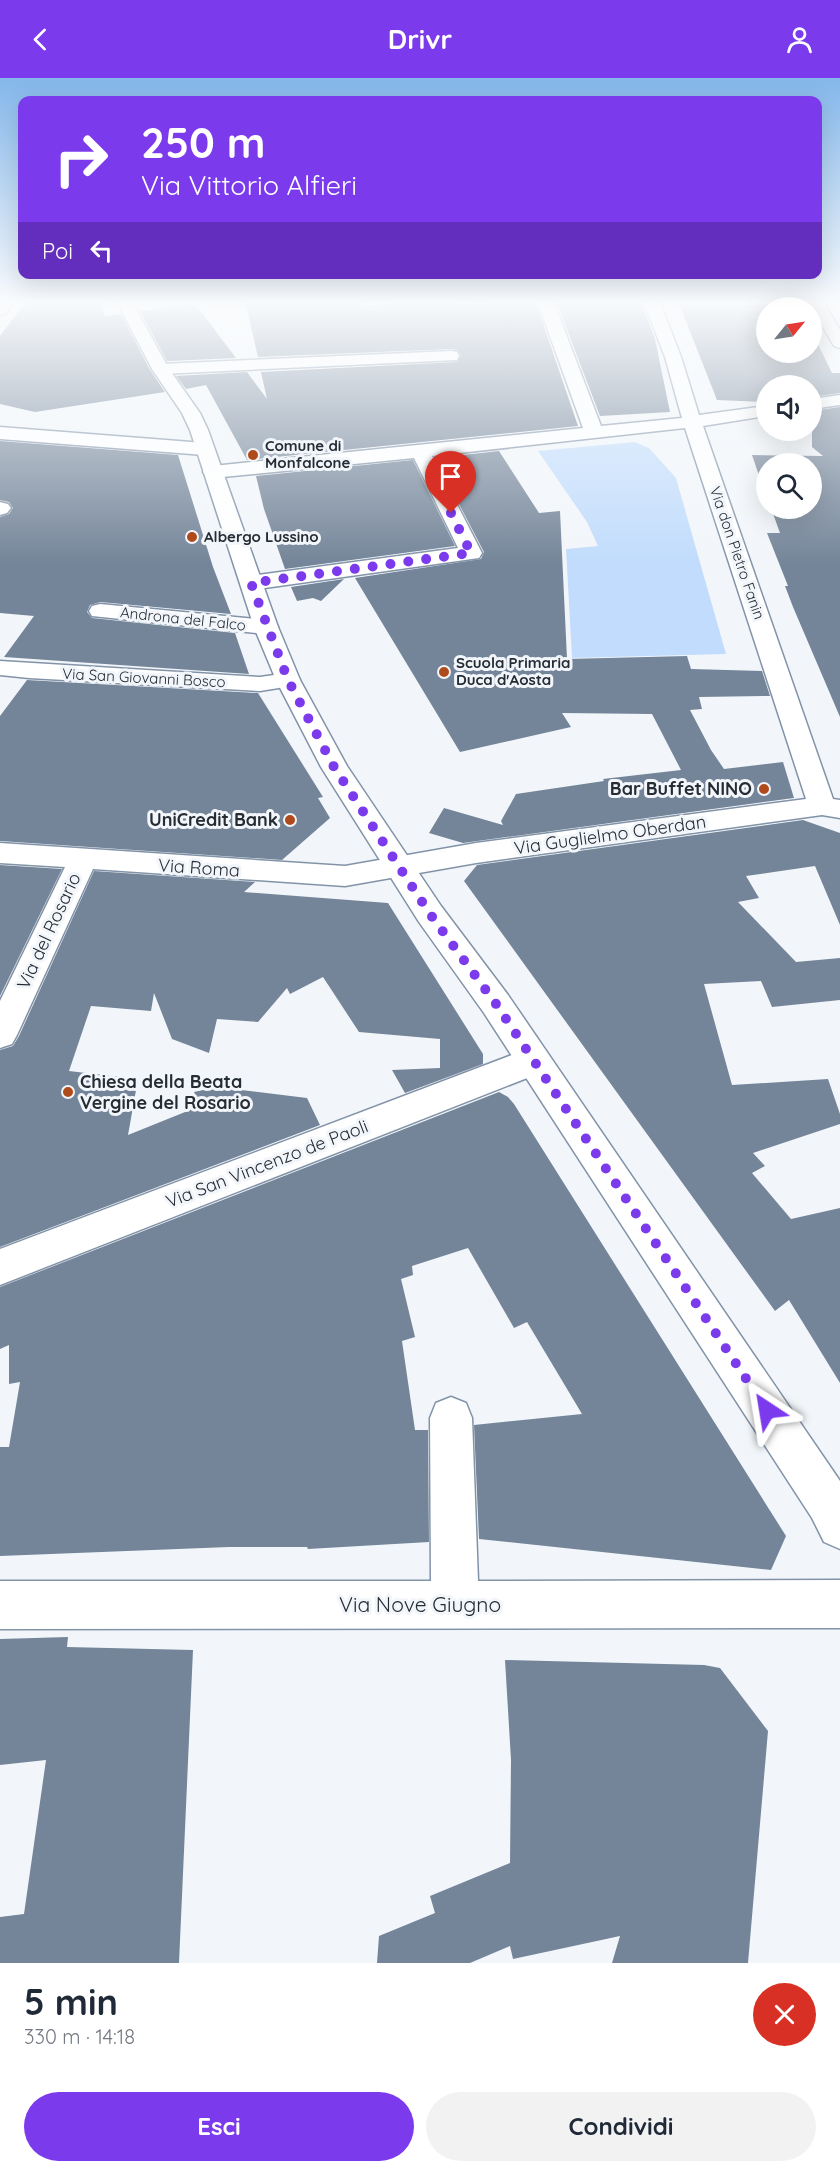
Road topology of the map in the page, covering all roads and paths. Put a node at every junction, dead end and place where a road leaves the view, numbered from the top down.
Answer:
1 (174, 388) edge
2 (577, 388) edge
3 (682, 388) edge
4 (840, 400) edge
5 (822, 403) edge
6 (756, 412) edge
7 (692, 422) junction
8 (593, 432) junction
9 (0, 433) edge
10 (420, 452) junction
11 (208, 460) junction
12 (251, 583) junction
13 (100, 611) dead end
14 (267, 627) junction
15 (0, 668) edge
16 (288, 680) junction
17 (831, 808) edge
18 (0, 853) edge
19 (83, 860) junction
20 (398, 865) junction
21 (0, 1035) edge
22 (534, 1061) junction
23 (0, 1267) edge
24 (451, 1418) dead end
25 (840, 1526) edge
26 (840, 1604) edge
27 (0, 1605) edge
28 (455, 1605) junction

1 - 11 street
2 - 8 street
3 - 7 street, Via don Pietro Fanin
4 - 5 street
6 - 7 street
7 - 8 street
7 - 17 street, Via don Pietro Fanin
8 - 10 street
9 - 11 street
10 - 11 street
10 - 12 street
11 - 12 street
12 - 14 street
13 - 14 street, Androna del Falco
14 - 16 street
15 - 16 street, Via San Giovanni Bosco
16 - 20 street
17 - 20 street, Via Guglielmo Oberdan
18 - 19 street, Via Roma
19 - 20 street, Via Roma
19 - 21 street, Via del Rosario
20 - 22 street
22 - 23 street, Via San Vincenzo de Paoli
22 - 25 street
24 - 28 street
26 - 28 street, Via Nove Giugno
27 - 28 street, Via Nove Giugno

